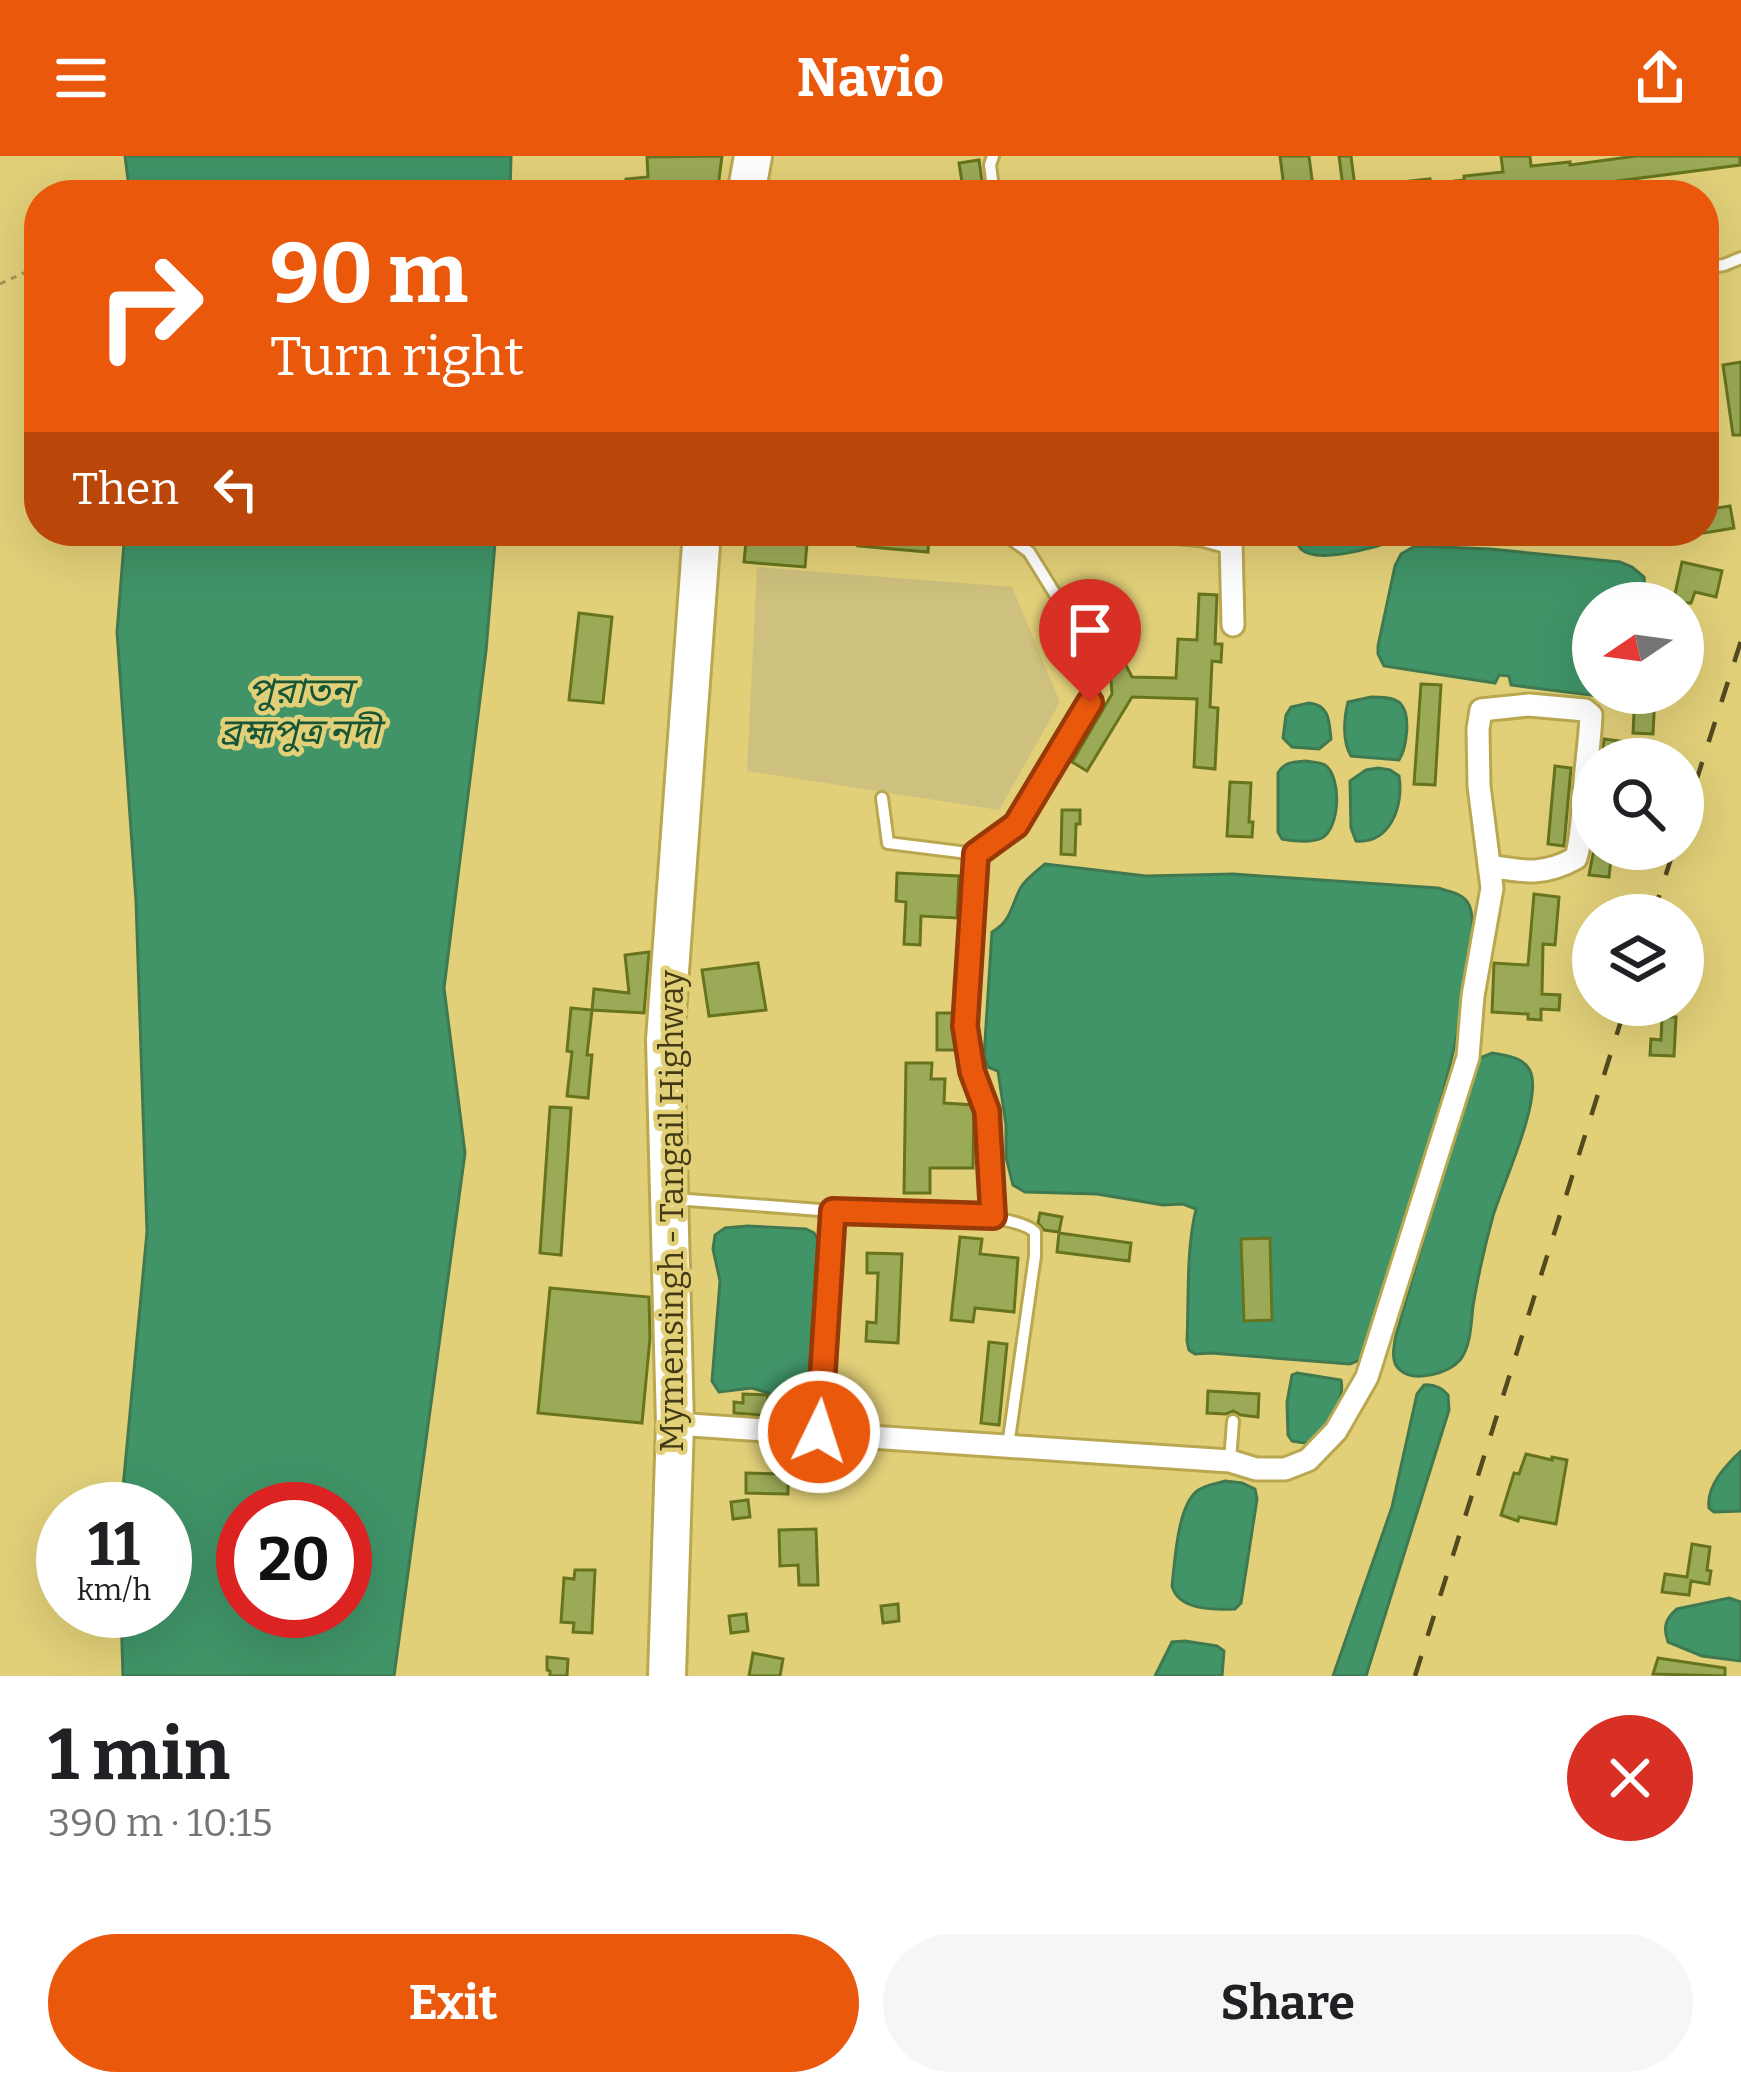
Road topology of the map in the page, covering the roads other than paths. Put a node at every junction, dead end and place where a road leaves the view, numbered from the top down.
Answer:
1 (701, 546) edge
2 (1021, 546) edge
3 (1231, 546) edge
4 (1232, 625) dead end
5 (1096, 676) dead end
6 (1090, 702) dead end
7 (882, 798) dead end
8 (976, 854) junction
9 (1489, 866) junction
10 (668, 1199) junction
11 (833, 1211) junction
12 (993, 1216) junction
13 (1233, 1421) dead end
14 (675, 1424) junction
15 (819, 1432) junction
16 (1008, 1446) junction
17 (1230, 1461) junction
18 (667, 1676) edge

1 - 10 highway, Mymensingh - Tangail Highway
2 - 5 lane
3 - 4 street
6 - 8 lane
7 - 8 lane
8 - 12 lane
9 - 9 street
9 - 17 street
10 - 11 lane
10 - 14 highway, Mymensingh - Tangail Highway
11 - 12 lane
11 - 15 lane
12 - 16 lane
13 - 17 lane
14 - 15 street
14 - 18 highway, Mymensingh - Tangail Highway
15 - 16 street
16 - 17 street

